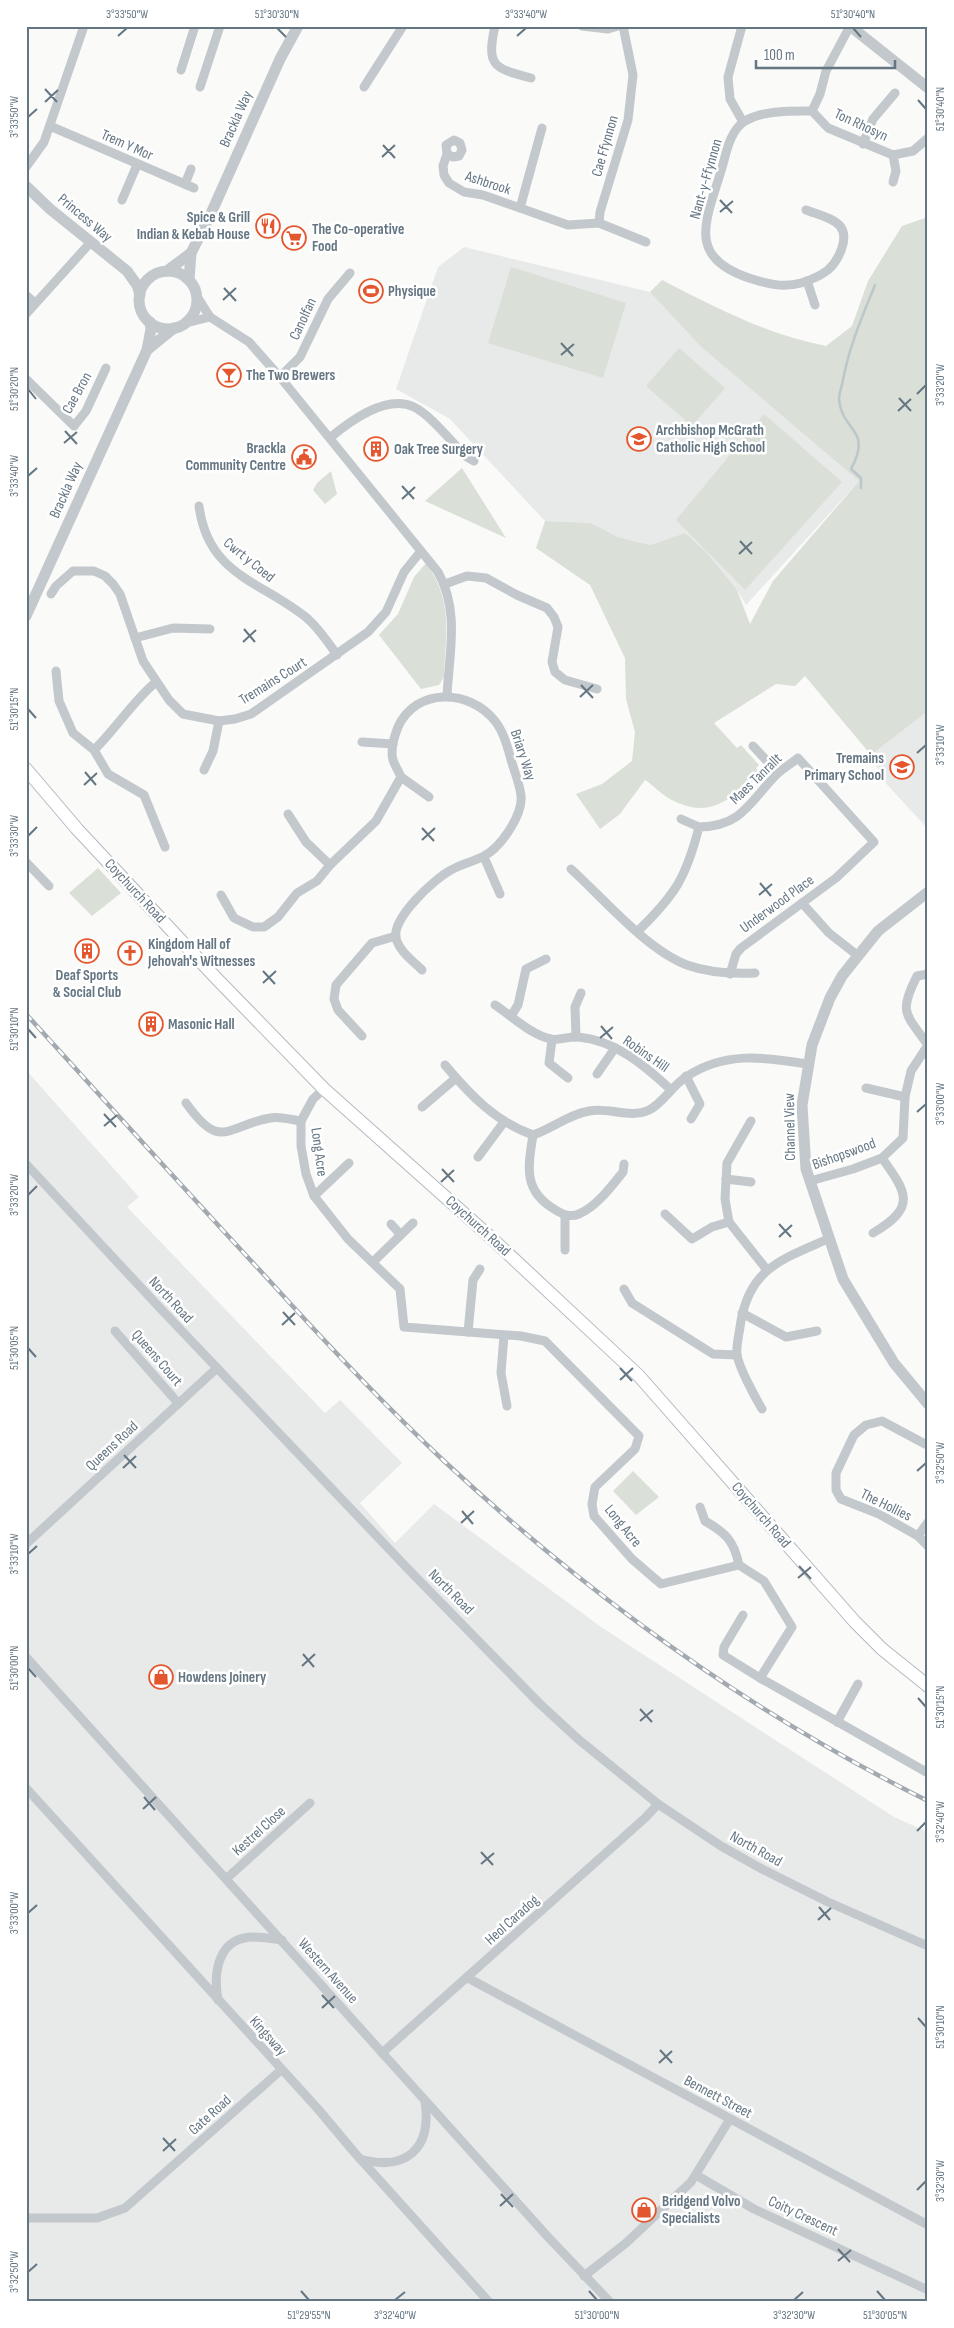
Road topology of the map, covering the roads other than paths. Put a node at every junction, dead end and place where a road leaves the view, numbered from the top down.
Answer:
1 (84, 26) edge
2 (195, 26) edge
3 (220, 26) edge
4 (298, 26) edge
5 (403, 26) edge
6 (495, 26) edge
7 (582, 26) edge
8 (618, 26) edge
9 (623, 26) edge
10 (742, 26) edge
11 (850, 26) edge
12 (181, 70) dead end
13 (531, 78) dead end
14 (200, 87) dead end
15 (364, 87) dead end
16 (928, 88) edge
17 (895, 93) dead end
18 (812, 111) junction
19 (743, 122) junction
20 (50, 126) junction
21 (542, 128) dead end
22 (928, 138) edge
23 (863, 144) junction
24 (447, 154) dead end
25 (893, 155) junction
26 (138, 165) junction
27 (26, 167) edge
28 (191, 169) dead end
29 (894, 182) dead end
30 (26, 186) edge
31 (122, 200) dead end
32 (520, 208) junction
33 (806, 210) dead end
34 (599, 223) junction
35 (90, 242) junction
36 (646, 242) dead end
37 (190, 254) junction
38 (127, 271) junction
39 (167, 271) junction
40 (350, 273) dead end
41 (154, 276) junction
42 (189, 280) junction
43 (807, 281) junction
44 (26, 295) edge
45 (140, 295) junction
46 (196, 295) junction
47 (35, 303) junction
48 (815, 305) dead end
49 (26, 314) edge
50 (210, 318) junction
51 (150, 322) junction
52 (186, 323) junction
53 (174, 328) junction
54 (147, 350) junction
55 (106, 368) dead end
56 (280, 377) junction
57 (26, 379) edge
58 (331, 438) junction
59 (474, 461) dead end
60 (199, 506) dead end
61 (421, 551) junction
62 (444, 584) junction
63 (51, 594) dead end
64 (26, 616) edge
65 (210, 630) dead end
66 (135, 638) junction
67 (337, 655) junction
68 (56, 671) dead end
69 (156, 682) junction
70 (597, 689) dead end
71 (447, 696) junction
72 (219, 721) junction
73 (362, 742) dead end
74 (392, 744) junction
75 (754, 746) dead end
76 (94, 750) junction
77 (26, 769) edge
78 (204, 770) dead end
79 (778, 773) junction
80 (401, 778) junction
81 (429, 797) dead end
82 (288, 814) dead end
83 (681, 819) dead end
84 (699, 827) junction
85 (874, 842) joint
86 (165, 847) dead end
87 (484, 857) junction
88 (26, 862) edge
89 (330, 865) junction
90 (572, 869) dead end
91 (49, 886) dead end
92 (928, 892) edge
93 (500, 894) dead end
94 (221, 895) dead end
95 (802, 903) junction
96 (638, 931) junction
97 (396, 936) junction
98 (857, 955) junction
99 (546, 959) dead end
100 (422, 970) dead end
101 (755, 973) dead end
102 (730, 974) junction
103 (928, 974) edge
104 (581, 993) dead end
105 (495, 1006) dead end
106 (511, 1016) junction
107 (362, 1036) dead end
108 (576, 1037) junction
109 (552, 1040) junction
110 (615, 1048) junction
111 (807, 1064) junction
112 (445, 1065) dead end
113 (597, 1074) dead end
114 (686, 1076) junction
115 (456, 1078) junction
116 (568, 1078) dead end
117 (866, 1088) dead end
118 (324, 1089) junction
119 (670, 1089) junction
120 (905, 1097) junction
121 (186, 1103) dead end
122 (422, 1107) dead end
123 (691, 1119) dead end
124 (752, 1120) dead end
125 (301, 1121) junction
126 (504, 1122) junction
127 (533, 1135) junction
128 (478, 1157) dead end
129 (882, 1158) junction
130 (348, 1163) dead end
131 (26, 1164) edge
132 (624, 1164) dead end
133 (726, 1179) junction
134 (810, 1181) junction
135 (751, 1182) dead end
136 (314, 1196) junction
137 (665, 1214) dead end
138 (565, 1216) junction
139 (730, 1222) junction
140 (413, 1223) dead end
141 (391, 1224) dead end
142 (873, 1233) dead end
143 (400, 1234) junction
144 (828, 1239) junction
145 (565, 1250) dead end
146 (372, 1262) junction
147 (480, 1269) dead end
148 (767, 1270) junction
149 (624, 1290) dead end
150 (742, 1313) junction
151 (114, 1331) dead end
152 (816, 1331) dead end
153 (468, 1332) junction
154 (504, 1335) junction
155 (736, 1355) junction
156 (217, 1368) junction
157 (927, 1402) edge
158 (178, 1403) junction
159 (507, 1406) dead end
160 (762, 1409) dead end
161 (925, 1444) dead end
162 (700, 1507) dead end
163 (928, 1522) edge
164 (918, 1536) junction
165 (26, 1544) edge
166 (928, 1546) edge
167 (739, 1565) junction
168 (743, 1615) dead end
169 (26, 1657) edge
170 (760, 1678) junction
171 (858, 1684) dead end
172 (928, 1686) edge
173 (838, 1722) junction
174 (928, 1773) edge
175 (26, 1788) edge
176 (310, 1803) dead end
177 (658, 1804) junction
178 (226, 1879) junction
179 (282, 1940) junction
180 (928, 1946) edge
181 (468, 1978) junction
182 (218, 2001) junction
183 (382, 2053) junction
184 (280, 2070) junction
185 (425, 2101) junction
186 (730, 2119) junction
187 (360, 2159) junction
188 (696, 2176) junction
189 (26, 2218) edge
190 (928, 2225) edge
191 (584, 2276) junction
192 (928, 2290) edge
193 (489, 2302) edge
194 (610, 2302) edge

1 - 20 street
2 - 12 street
3 - 14 street
4 - 37 street, Brackla Way
5 - 15 street
6 - 13 street
7 - 8 street
9 - 34 street, Cae Ffynnon
10 - 19 street
11 - 16 street
11 - 18 street
17 - 23 street
18 - 19 street
18 - 23 street, Ton Rhosyn
19 - 43 street, Nant-y-Ffynnon
20 - 26 street, Trem Y Mor
20 - 27 street
21 - 32 street, Ashbrook
22 - 25 street, Ton Rhosyn
23 - 25 street, Ton Rhosyn
24 - 32 street, Ashbrook
25 - 29 street
26 - 28 street, Trem Y Mor
26 - 31 street
30 - 35 street, Princess Way
32 - 34 street, Ashbrook
33 - 43 street, Nant-y-Ffynnon
34 - 36 street
35 - 38 street, Princess Way
35 - 47 street
37 - 39 street, Brackla Way
37 - 42 street, Brackla Way
38 - 41 street, Princess Way
38 - 45 street, Princess Way
39 - 41 street
39 - 42 street
40 - 56 street, Canolfan
41 - 45 street
42 - 46 street
43 - 48 street
44 - 47 street
45 - 51 street
46 - 50 street
46 - 52 street
47 - 49 street
50 - 52 street
50 - 56 street
51 - 53 street
51 - 54 street, Brackla Way
52 - 53 street
53 - 54 street, Brackla Way
54 - 64 street, Brackla Way
55 - 57 street, Cae Bron
56 - 58 street
58 - 59 street
58 - 61 street
60 - 67 street, Cwrt y Coed
61 - 62 street
61 - 67 street, Tremains Court
62 - 70 street
62 - 71 street
63 - 66 street, Tremains Court
65 - 66 street
66 - 69 street, Tremains Court
67 - 72 street, Tremains Court
68 - 76 street
69 - 72 street, Tremains Court
69 - 76 street
71 - 74 street
71 - 87 street, Briary Way
72 - 78 street
73 - 74 street
74 - 80 street
75 - 79 street
76 - 86 street
77 - 118 main road, Coychurch Road
79 - 84 street, Maes Tanrallt
79 - 85 street, Maes Tanrallt
80 - 81 street
80 - 89 street
82 - 89 street
83 - 84 street
84 - 96 street
85 - 95 street, Underwood Place
87 - 93 street
87 - 97 street, Briary Way
88 - 91 street
89 - 94 street
90 - 96 street
92 - 98 street, Channel View
95 - 98 street
95 - 102 street, Underwood Place
96 - 102 street
97 - 100 street
97 - 107 street
98 - 111 street, Channel View
99 - 106 street
101 - 102 street
103 - 120 street, Bishopswood
104 - 108 street
105 - 106 street
106 - 109 street
108 - 109 street, Robins Hill
108 - 110 street, Robins Hill
109 - 116 street
110 - 113 street
110 - 119 street, Robins Hill
111 - 114 street
111 - 134 street, Channel View
112 - 115 street
114 - 119 street
114 - 123 street
115 - 122 street
115 - 126 street
117 - 120 street
118 - 125 street, Long Acre
118 - 172 main road, Coychurch Road
119 - 127 street
120 - 129 street, Bishopswood
121 - 125 street
124 - 133 street
125 - 136 street, Long Acre
126 - 127 street
126 - 128 street
127 - 138 street
129 - 134 street, Bishopswood
129 - 142 street
130 - 136 street, Long Acre
131 - 156 street, North Road
132 - 138 street
133 - 135 street
133 - 139 street
134 - 144 street, Channel View
136 - 146 street, Long Acre
137 - 139 street
138 - 145 street
139 - 148 street
140 - 143 street
141 - 143 street
143 - 146 street
144 - 148 street
144 - 157 street, Channel View
146 - 153 street, Long Acre
147 - 153 street
148 - 150 street
149 - 155 street
150 - 152 street
150 - 155 street
151 - 158 street, Queens Court
153 - 154 street, Long Acre
154 - 159 street
154 - 167 street, Long Acre
155 - 160 street
156 - 158 street, Queens Road
156 - 177 street, North Road
158 - 165 street, Queens Road
161 - 164 street, The Hollies
162 - 167 street
163 - 164 street
164 - 166 street, The Hollies
167 - 170 street
168 - 170 street
169 - 178 street, Western Avenue
170 - 173 street
171 - 173 street
173 - 174 street
175 - 182 street, Kingsway
176 - 178 street, Kestrel Close
177 - 180 street, North Road
177 - 181 street, Heol Caradog
178 - 179 street, Western Avenue
179 - 182 street
179 - 183 street, Western Avenue
181 - 183 street, Heol Caradog
181 - 186 street, Bennett Street
182 - 184 street, Kingsway
183 - 185 street, Western Avenue
184 - 187 street, Kingsway
184 - 189 street, Gate Road
185 - 187 street
185 - 191 street, Western Avenue
186 - 188 street
186 - 190 street, Bennett Street
187 - 193 street, Kingsway
188 - 191 street
188 - 192 street, Coity Crescent
191 - 194 street, Western Avenue

